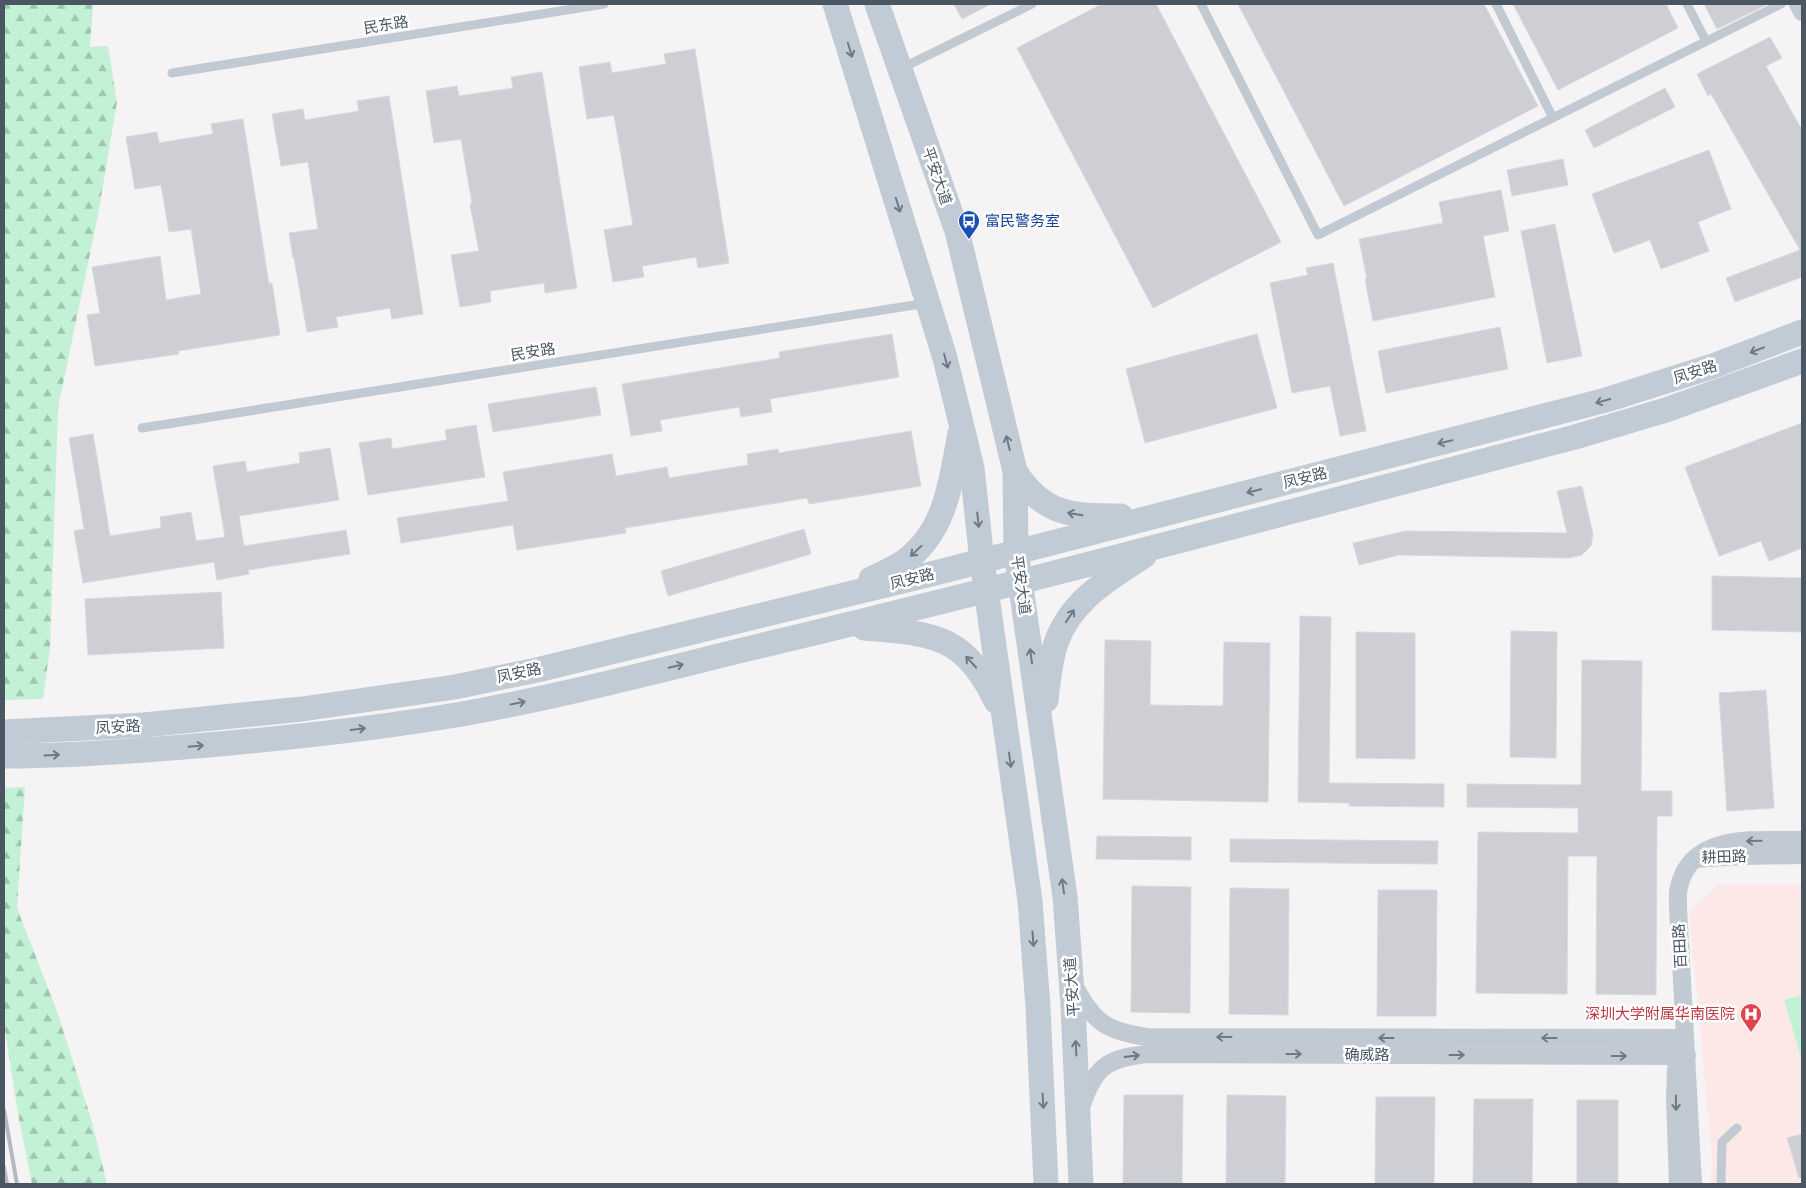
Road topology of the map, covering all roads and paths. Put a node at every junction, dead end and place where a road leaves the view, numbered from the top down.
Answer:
1 (604, 4) edge
2 (835, 4) edge
3 (877, 4) edge
4 (1032, 4) edge
5 (1201, 4) edge
6 (1496, 4) edge
7 (1688, 4) edge
8 (1781, 4) edge
9 (1798, 4) edge
10 (1802, 12) edge
11 (1706, 41) junction
12 (900, 70) junction
13 (172, 73) dead end
14 (1553, 118) junction
15 (928, 302) junction
16 (1800, 332) edge
17 (1802, 361) edge
18 (962, 426) junction
19 (142, 428) dead end
20 (1015, 471) junction
21 (1159, 516) junction
22 (1160, 546) junction
23 (1016, 552) junction
24 (982, 561) junction
25 (1020, 582) junction
26 (986, 591) junction
27 (836, 597) junction
28 (842, 626) junction
29 (1004, 719) junction
30 (1041, 729) junction
31 (4, 732) edge
32 (4, 756) edge
33 (1802, 840) edge
34 (1802, 855) edge
35 (1695, 859) junction
36 (1072, 981) junction
37 (1685, 1038) junction
38 (1682, 1056) junction
39 (1079, 1113) junction
40 (1736, 1128) dead end
41 (1046, 1184) edge
42 (1081, 1184) edge
43 (1678, 1184) edge
44 (1693, 1184) edge
45 (1722, 1184) edge

1 - 13 lane, 民东路
2 -> 15 street
3 - 12 street, 平安大道
4 - 12 lane
5 - 14 lane
6 - 14 lane
7 - 11 lane
8 - 11 lane
9 - 10 street
11 - 14 lane
20 -> 12 street, 平安大道
15 -> 18 street
15 - 19 lane, 民安路
16 -> 21 street, 凤安路
17 - 22 street, 凤安路
18 -> 24 street
18 -> 27 street
21 -> 20 street
20 - 23 street, 平安大道
21 - 23 street, 凤安路
22 - 25 street, 凤安路
30 -> 22 street
23 - 24 street, 凤安路
23 - 25 street, 平安大道
24 - 26 street
24 - 27 street, 凤安路
25 - 26 street, 凤安路
30 -> 25 street, 平安大道
26 - 28 street, 凤安路
26 - 29 street
27 - 31 street, 凤安路
29 -> 28 street
32 -> 28 street, 凤安路
29 -> 41 street
36 -> 30 street, 平安大道
33 -> 35 street, 耕田路
34 - 35 street, 耕田路
35 - 37 street, 百田路
37 -> 36 street, 确威路
39 -> 36 street, 平安大道
37 - 38 street, 百田路
39 -> 38 street, 确威路
38 -> 43 street, 百田路
38 - 44 street, 百田路
39 - 42 street, 平安大道
40 - 45 lane

